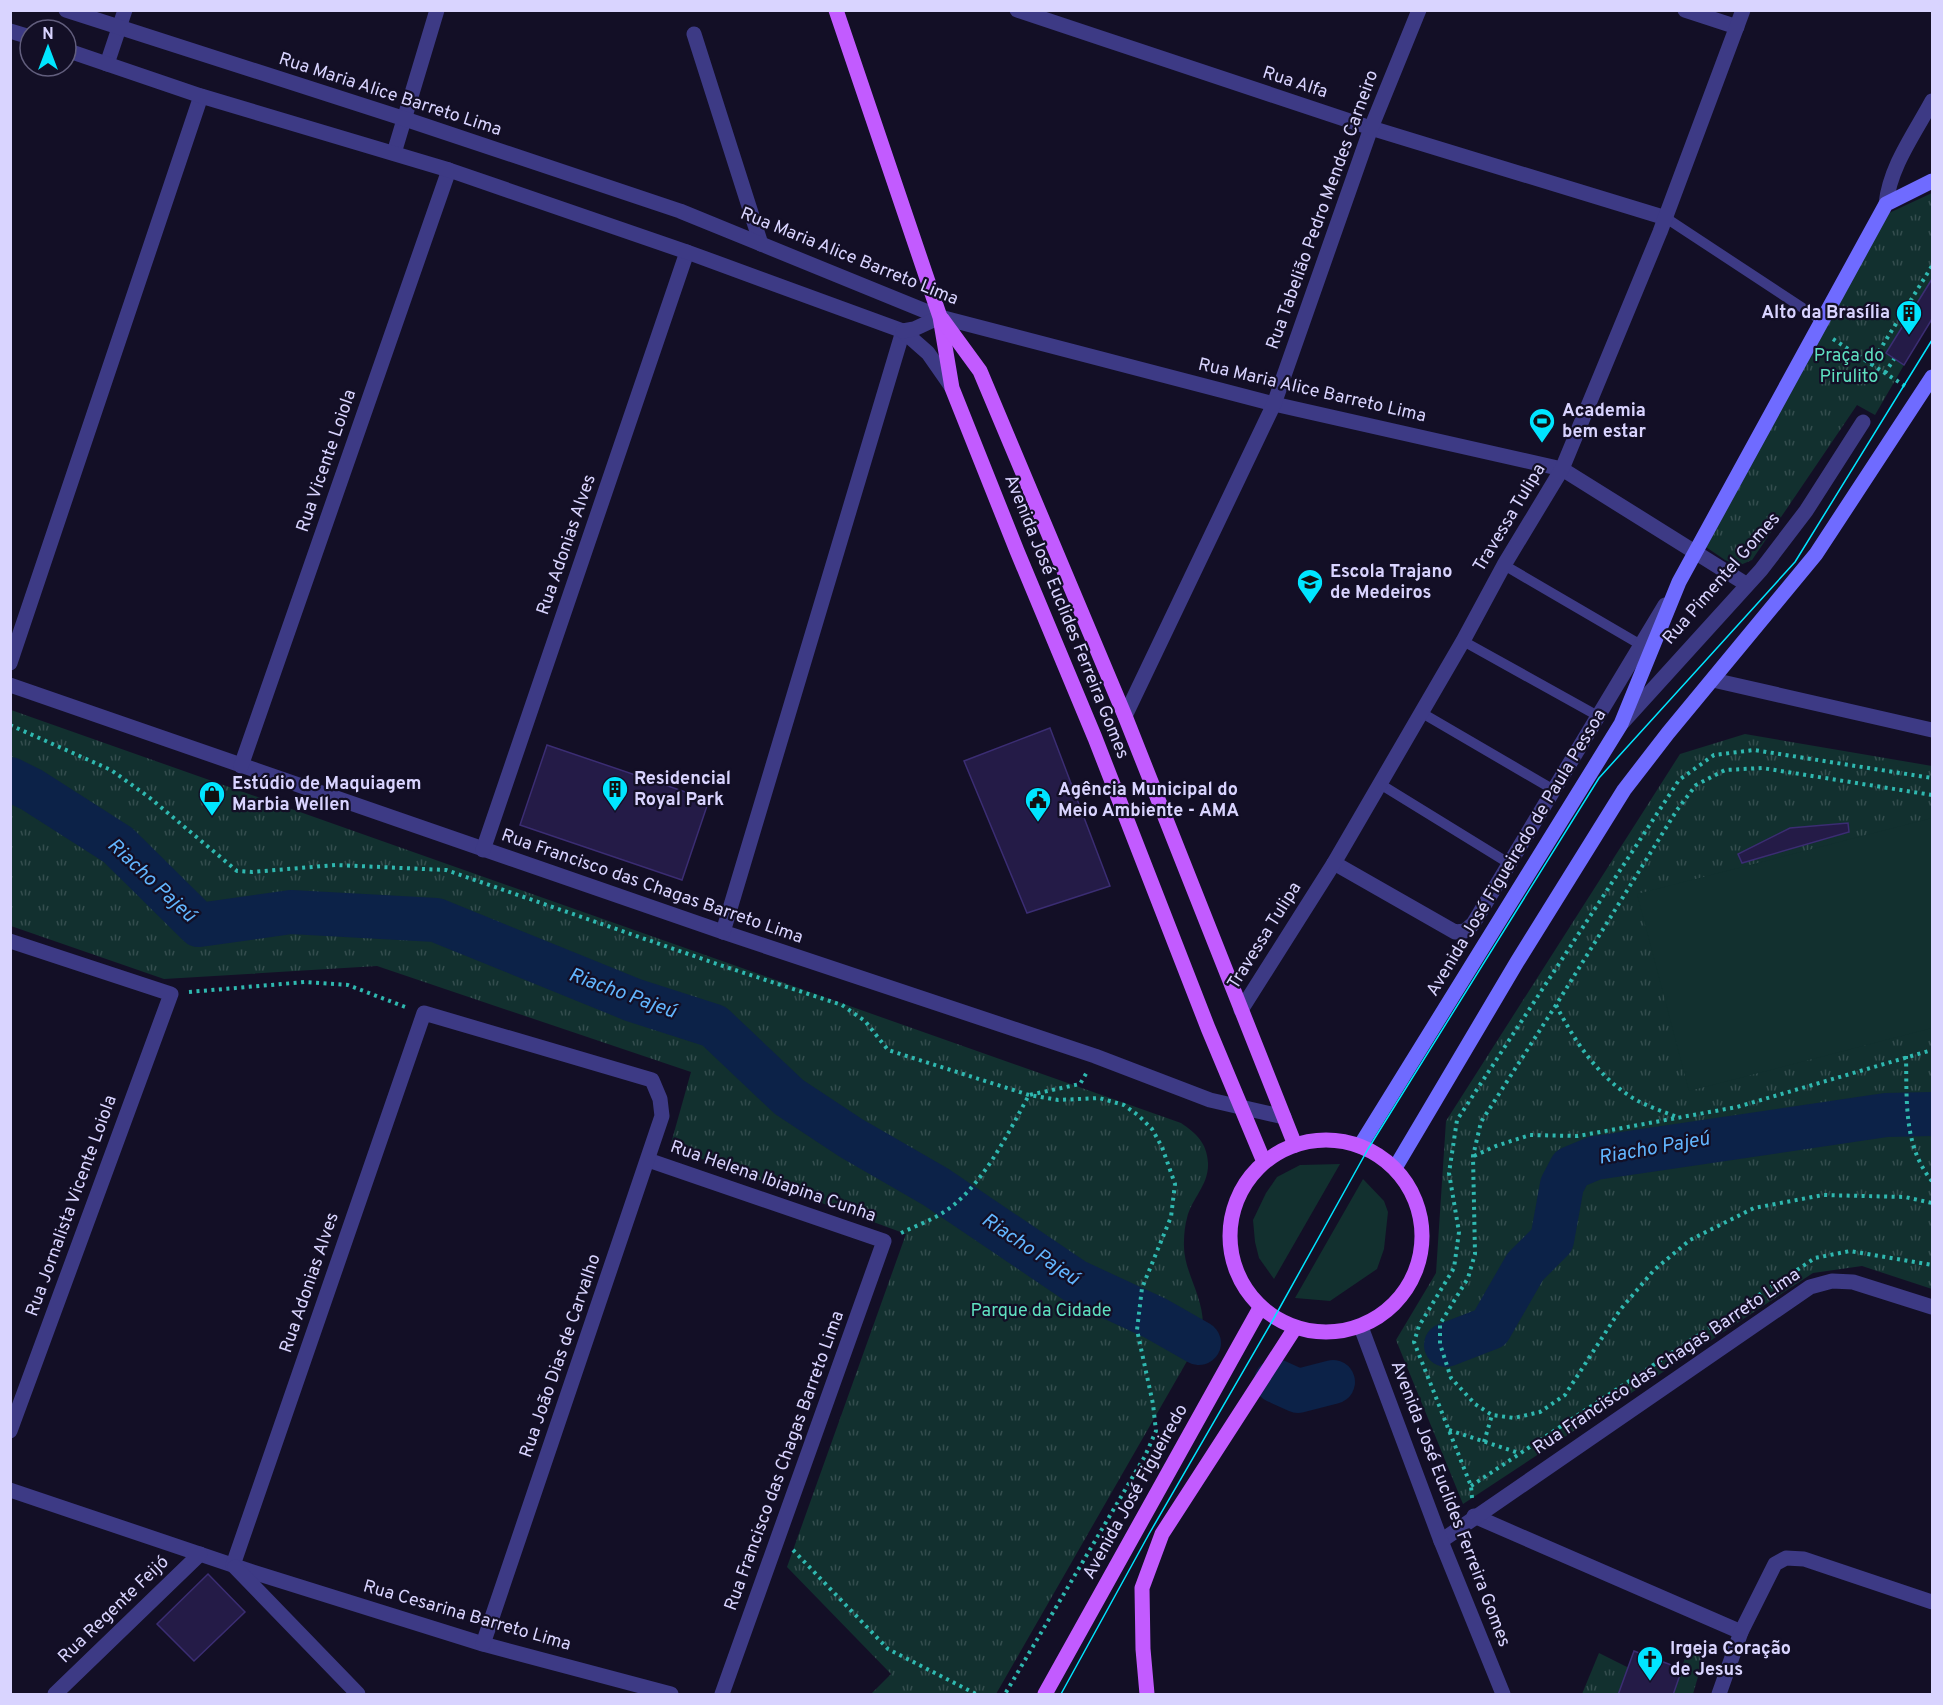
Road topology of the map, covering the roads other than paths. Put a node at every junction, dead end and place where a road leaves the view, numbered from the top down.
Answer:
1 (66, 10) edge
2 (124, 10) edge
3 (437, 10) edge
4 (836, 10) edge
5 (1017, 10) edge
6 (1419, 10) edge
7 (1685, 10) edge
8 (1743, 10) edge
9 (1737, 27) junction
10 (119, 28) junction
11 (694, 34) dead end
12 (78, 54) edge
13 (107, 63) junction
14 (201, 96) junction
15 (1932, 100) edge
16 (405, 119) junction
17 (1371, 128) junction
18 (394, 153) junction
19 (448, 170) junction
20 (1932, 181) edge
21 (1886, 204) junction
22 (1665, 218) junction
23 (761, 244) junction
24 (687, 252) junction
25 (940, 316) junction
26 (1819, 324) junction
27 (903, 331) junction
28 (1932, 377) edge
29 (952, 388) junction
30 (1274, 404) junction
31 (1863, 422) dead end
32 (1562, 469) junction
33 (1695, 552) junction
34 (1504, 565) junction
35 (1679, 582) junction
36 (1746, 584) junction
37 (1463, 640) junction
38 (1641, 645) junction
39 (10, 663) edge
40 (1713, 680) junction
41 (10, 685) edge
42 (1422, 713) junction
43 (1125, 716) junction
44 (1598, 716) junction
45 (1621, 724) junction
46 (1932, 730) edge
47 (242, 766) junction
48 (1380, 784) junction
49 (1554, 790) junction
50 (483, 850) junction
51 (1334, 864) junction
52 (1510, 864) junction
53 (723, 932) junction
54 (10, 941) edge
55 (1241, 1010) junction
56 (652, 1080) joint
57 (1242, 1108) junction
58 (1284, 1117) junction
59 (1295, 1145) junction
60 (1360, 1146) junction
61 (648, 1160) junction
62 (1264, 1162) junction
63 (1395, 1168) junction
64 (884, 1241) joint
65 (1932, 1307) edge
66 (1260, 1308) junction
67 (1360, 1327) junction
68 (1295, 1328) junction
69 (10, 1431) edge
70 (10, 1490) edge
71 (1474, 1516) junction
72 (1441, 1541) junction
73 (200, 1554) junction
74 (233, 1565) junction
75 (1932, 1602) edge
76 (1741, 1632) junction
77 (483, 1644) junction
78 (55, 1695) edge
79 (358, 1695) edge
80 (671, 1695) edge
81 (722, 1695) edge
82 (1045, 1695) edge
83 (1147, 1695) edge
84 (1503, 1695) edge
85 (1719, 1695) edge

1 - 10 street, Rua Maria Alice Barreto Lima
2 - 10 street
3 - 16 street
4 - 25 main road, Avenida José Euclides Ferreira Gomes
5 - 17 street, Rua Alfa
6 - 17 street, Rua Tabelião Pedro Mendes Carneiro
7 - 9 street
8 - 9 street, Travessa Tulipa
9 - 22 street, Travessa Tulipa
10 - 13 street
10 - 16 street, Rua Maria Alice Barreto Lima
11 - 23 street
12 - 13 street
13 - 14 street
14 - 18 street
14 - 39 street
15 - 21 street
16 - 18 street
16 - 23 street, Rua Maria Alice Barreto Lima
17 - 22 street, Rua Alfa
17 - 30 street, Rua Tabelião Pedro Mendes Carneiro
18 - 19 street
19 - 24 street
19 - 47 street, Rua Vicente Loiola
20 - 21 main road
21 - 26 main road, Avenida José Figueiredo de Paula Pessoa
22 - 26 lane
22 - 32 street, Travessa Tulipa
23 - 25 street, Rua Maria Alice Barreto Lima
24 - 27 street
24 - 50 street, Rua Adonias Alves
25 - 27 street
25 - 29 main road, Avenida José Euclides Ferreira Gomes
25 - 30 street, Rua Maria Alice Barreto Lima
25 - 43 main road, Avenida José Euclides Ferreira Gomes
26 - 33 main road, Avenida José Figueiredo de Paula Pessoa
27 - 29 street
27 - 53 street
28 - 40 main road
29 - 57 main road, Avenida José Euclides Ferreira Gomes
30 - 32 street, Rua Maria Alice Barreto Lima
30 - 43 street, Rua Tabelião Pedro Mendes Carneiro
31 - 36 street, Rua Pimentel Gomes
32 - 33 street, Rua Maria Alice Barreto Lima
32 - 34 street, Travessa Tulipa
33 - 35 main road, Avenida José Figueiredo de Paula Pessoa
33 - 36 street, Rua Maria Alice Barreto Lima
34 - 37 street, Travessa Tulipa
34 - 38 lane
35 - 38 street
35 - 45 main road, Avenida José Figueiredo de Paula Pessoa
36 - 45 street, Rua Pimentel Gomes
37 - 42 street, Travessa Tulipa
37 - 44 lane
38 - 44 street
40 - 46 street
40 - 63 main road
41 - 47 street, Rua Francisco das Chagas Barreto Lima
42 - 48 street, Travessa Tulipa
42 - 49 lane
43 - 55 main road, Avenida José Euclides Ferreira Gomes
44 - 49 street
45 - 60 main road, Avenida José Figueiredo de Paula Pessoa
47 - 50 street, Rua Francisco das Chagas Barreto Lima
48 - 51 street, Travessa Tulipa
48 - 52 lane
49 - 52 street
50 - 53 street, Rua Francisco das Chagas Barreto Lima
51 - 52 street
51 - 55 street, Travessa Tulipa
53 - 57 street, Rua Francisco das Chagas Barreto Lima
54 - 69 street, Rua Jornalista Vicente Loiola
55 - 58 main road, Avenida José Euclides Ferreira Gomes
56 - 61 street, Rua João Dias de Carvalho
56 - 74 street, Rua Adonias Alves
57 - 58 street, Rua Francisco das Chagas Barreto Lima
57 - 62 main road, Avenida José Euclides Ferreira Gomes
58 - 59 main road, Avenida José Euclides Ferreira Gomes
59 - 60 main road
59 - 62 main road
60 - 63 main road
61 - 64 street, Rua Helena Ibiapina Cunha
61 - 77 street, Rua João Dias de Carvalho
62 - 66 main road
63 - 67 main road
64 - 81 street, Rua Francisco das Chagas Barreto Lima
65 - 71 street, Rua Francisco das Chagas Barreto Lima
66 - 68 main road
66 - 82 main road, Avenida José Figueiredo
67 - 68 main road
67 - 72 street, Avenida José Euclides Ferreira Gomes
68 - 83 main road
70 - 73 street
71 - 72 street, Rua Francisco das Chagas Barreto Lima
71 - 76 street
72 - 84 street, Avenida José Euclides Ferreira Gomes
73 - 74 street
73 - 78 street, Rua Regente Feijó
74 - 77 street, Rua Cesarina Barreto Lima
74 - 79 street
75 - 76 street
76 - 85 street
77 - 80 street, Rua Cesarina Barreto Lima

